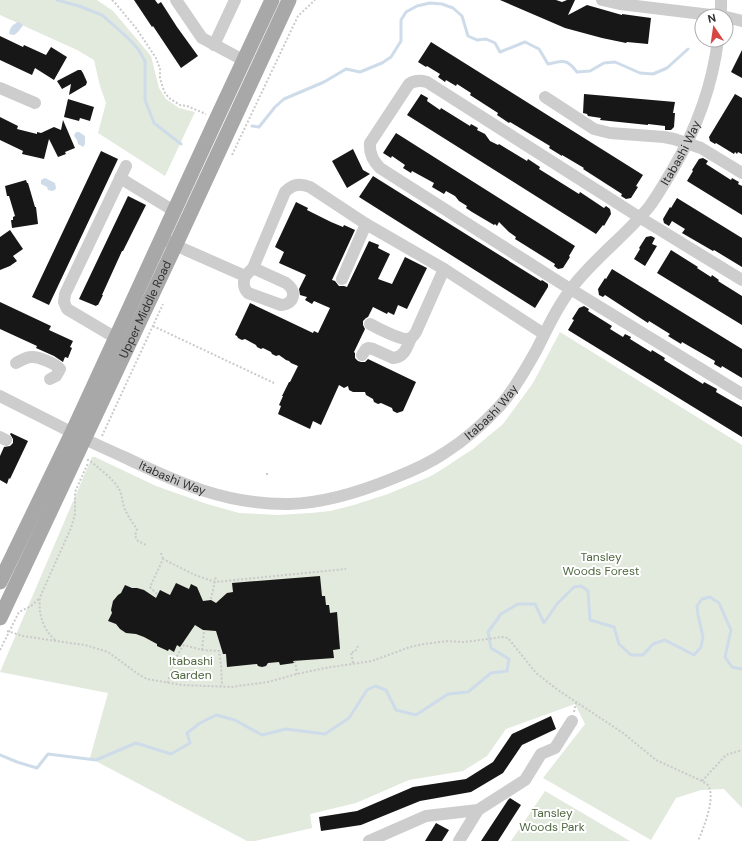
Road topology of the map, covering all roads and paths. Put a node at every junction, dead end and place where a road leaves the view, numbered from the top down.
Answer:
1 (112, 0) edge
2 (176, 0) edge
3 (235, 0) edge
4 (272, 0) edge
5 (289, 0) edge
6 (602, 0) edge
7 (694, 13) edge
8 (214, 44) junction
9 (717, 48) edge
10 (244, 60) junction
11 (0, 88) edge
12 (545, 97) dead end
13 (35, 103) dead end
14 (216, 120) junction
15 (687, 144) junction
16 (126, 166) dead end
17 (742, 173) edge
18 (120, 178) junction
19 (174, 211) junction
20 (639, 217) junction
21 (366, 224) junction
22 (162, 238) junction
23 (176, 244) junction
24 (444, 270) junction
25 (342, 279) dead end
26 (742, 280) edge
27 (571, 289) junction
28 (150, 324) dead end
29 (370, 324) dead end
30 (544, 334) junction
31 (116, 338) junction
32 (411, 338) junction
33 (362, 355) dead end
34 (16, 363) dead end
35 (50, 379) dead end
36 (274, 382) dead end
37 (742, 394) edge
38 (0, 396) edge
39 (78, 436) junction
40 (88, 460) dead end
41 (75, 492) dead end
42 (146, 545) dead end
43 (161, 553) dead end
44 (163, 560) junction
45 (346, 569) dead end
46 (216, 576) dead end
47 (0, 582) edge
48 (215, 582) junction
49 (157, 594) dead end
50 (40, 597) junction
51 (211, 599) dead end
52 (4, 623) edge
53 (204, 632) dead end
54 (56, 641) junction
55 (359, 644) dead end
56 (0, 650) edge
57 (202, 650) junction
58 (295, 661) dead end
59 (353, 663) junction
60 (297, 674) junction
61 (168, 682) junction
62 (222, 686) junction
63 (572, 721) dead end
64 (742, 750) edge
65 (702, 781) junction
66 (478, 810) junction
67 (369, 841) edge
68 (459, 841) edge
69 (698, 841) edge

1 - 14 path
2 - 8 street
3 - 8 street
4 - 10 main road, Upper Middle Road
5 - 23 main road, Upper Middle Road
6 - 7 street
8 - 10 street
9 - 15 street, Itabashi Way
10 - 14 main road, Upper Middle Road
11 - 13 street
12 - 15 street
14 - 19 main road, Upper Middle Road
15 - 17 street
15 - 20 street, Itabashi Way
16 - 18 street
18 - 19 street
18 - 31 street
19 - 22 main road, Upper Middle Road
20 - 26 street
20 - 27 street, Itabashi Way
20 - 27 street
21 - 23 street
21 - 24 street
21 - 25 street
22 - 23 street
22 - 31 main road, Upper Middle Road
23 - 39 main road, Upper Middle Road
24 - 30 street
24 - 32 street
27 - 30 street, Itabashi Way
27 - 37 street
28 - 36 path
29 - 32 street
30 - 39 street, Itabashi Way
31 - 39 main road, Upper Middle Road
32 - 33 street
34 - 35 street
38 - 39 street, Itabashi Way
39 - 47 main road, Upper Middle Road
39 - 52 main road, Upper Middle Road
40 - 42 path
41 - 50 path
43 - 44 path
44 - 48 path
44 - 49 path
45 - 48 path
46 - 48 path
48 - 51 path
50 - 52 path
50 - 54 path
52 - 54 path
52 - 56 path
53 - 57 path
54 - 61 path
55 - 59 path
57 - 61 path
57 - 62 path
58 - 60 path
59 - 60 path
59 - 65 path
60 - 62 path
61 - 62 path
63 - 66 street
64 - 65 path
65 - 69 path
66 - 67 street
66 - 68 street

